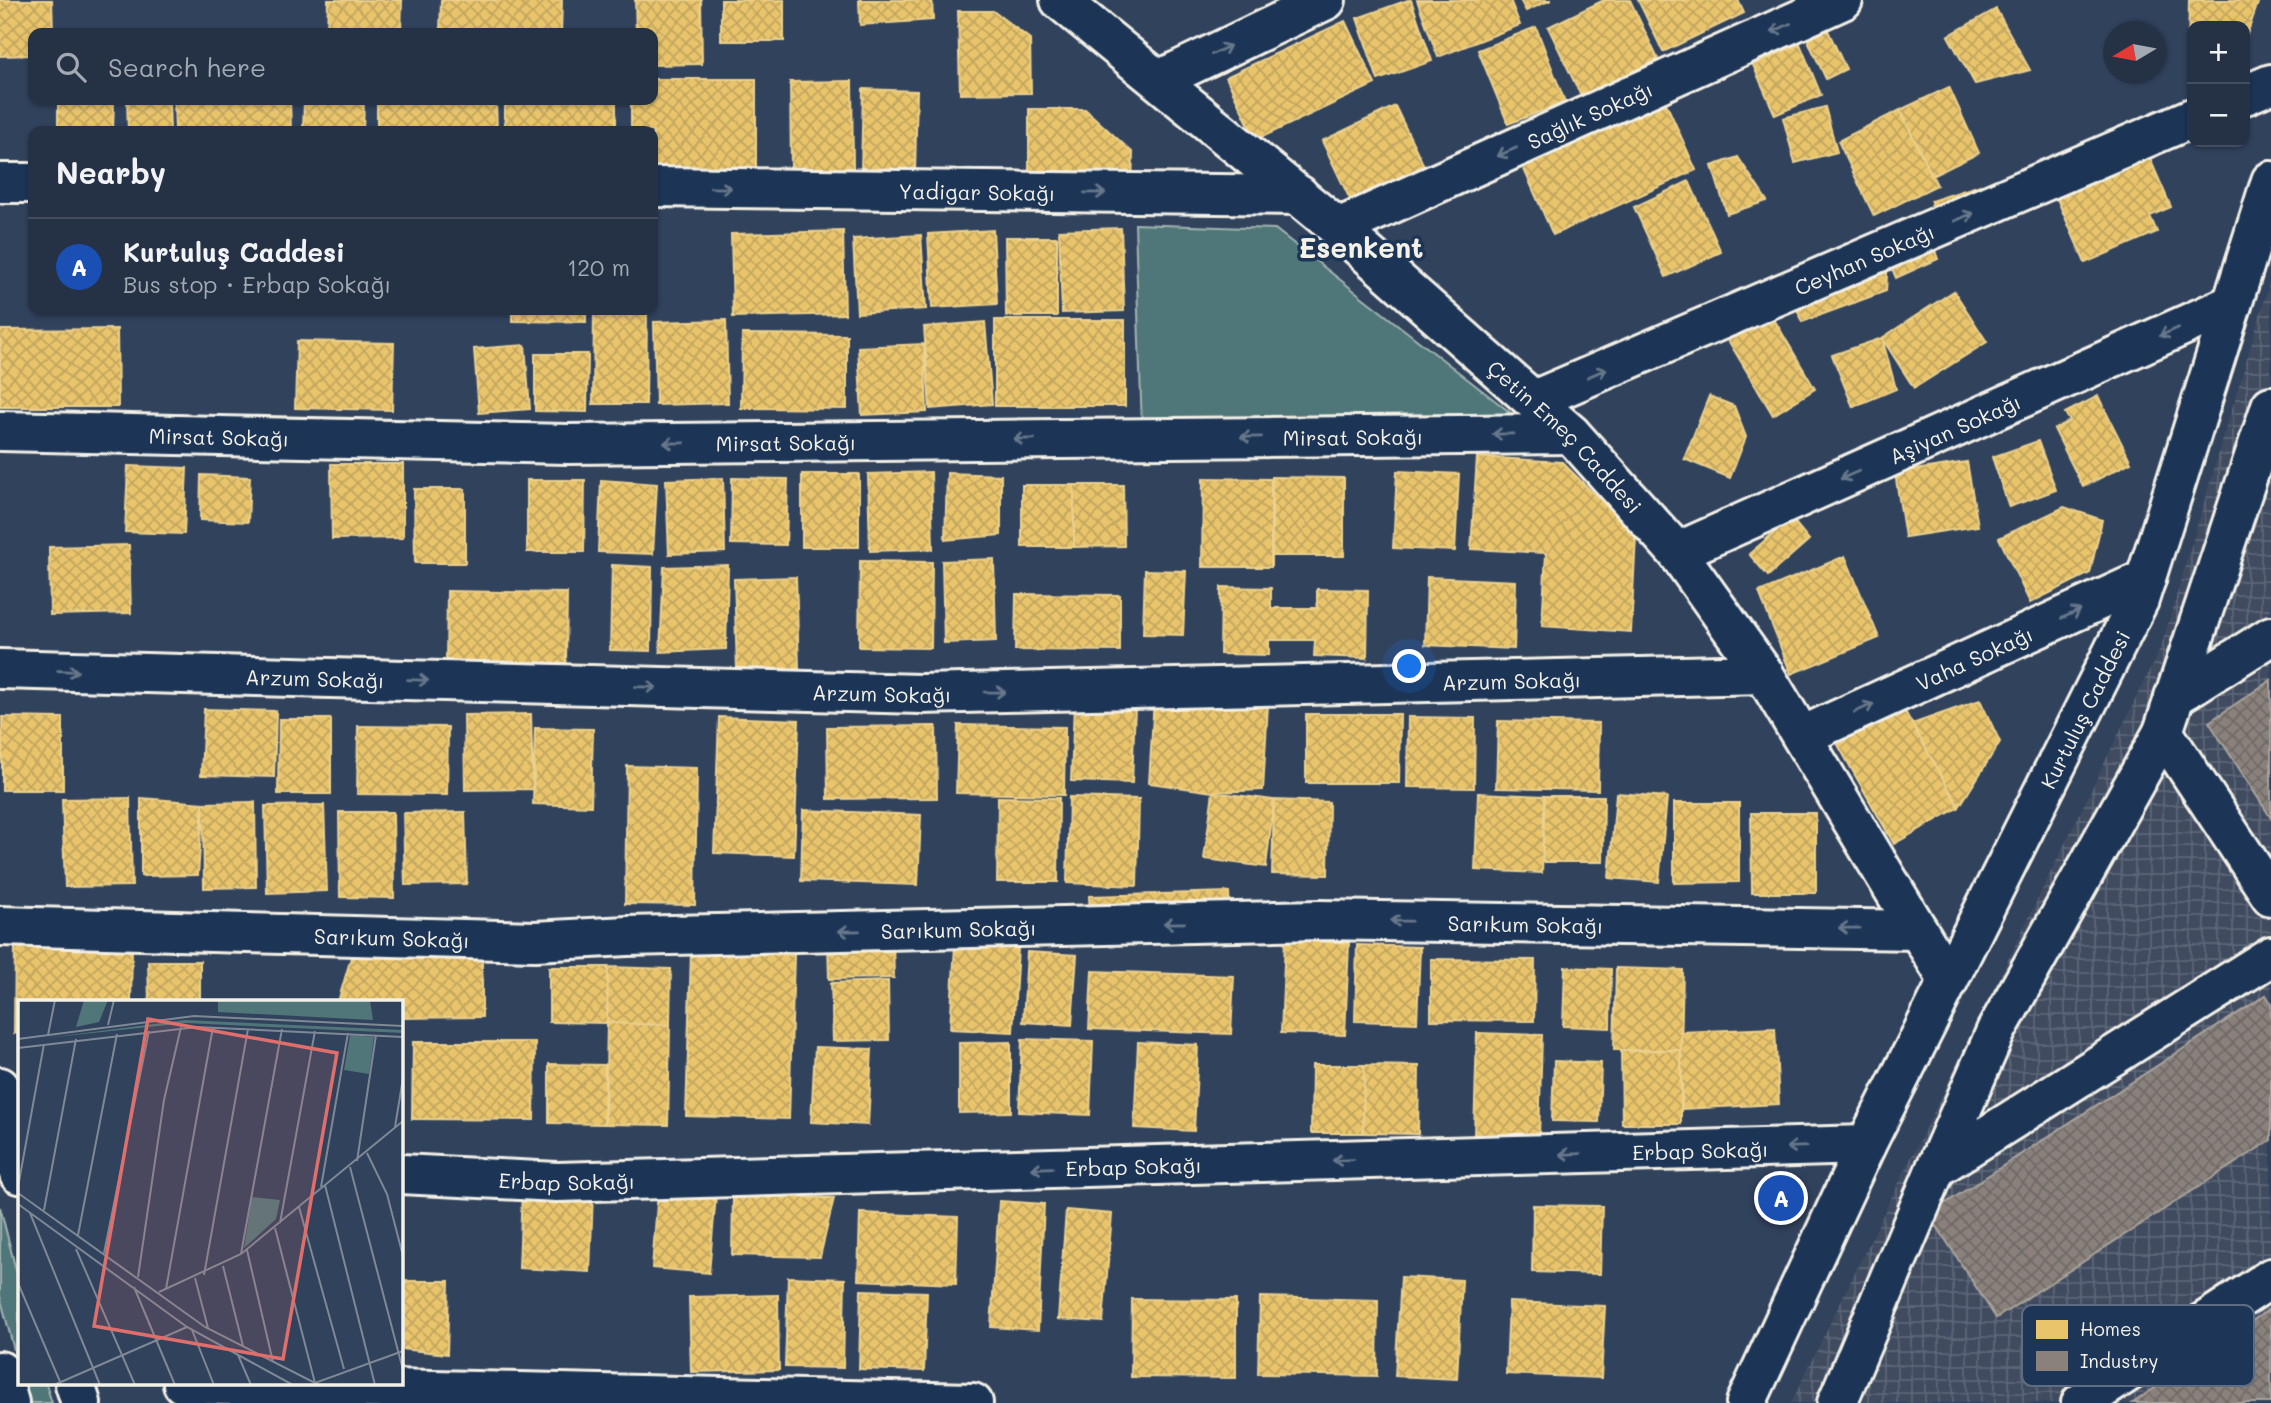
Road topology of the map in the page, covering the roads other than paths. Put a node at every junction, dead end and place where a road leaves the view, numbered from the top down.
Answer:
1 (1060, 0) edge
2 (1326, 0) edge
3 (1843, 0) edge
4 (1159, 80) junction
5 (2271, 84) edge
6 (2250, 93) edge
7 (2187, 120) edge
8 (2271, 181) edge
9 (0, 183) edge
10 (28, 183) edge
11 (658, 187) edge
12 (1299, 195) junction
13 (1338, 228) junction
14 (2232, 304) junction
15 (1534, 400) junction
16 (2271, 406) edge
17 (0, 431) edge
18 (1572, 434) junction
19 (1677, 552) junction
20 (2146, 579) junction
21 (2271, 636) edge
22 (0, 669) edge
23 (1764, 674) junction
24 (2168, 715) junction
25 (1802, 736) junction
26 (2271, 896) edge
27 (0, 926) edge
28 (1918, 930) junction
29 (2271, 956) edge
30 (1948, 980) junction
31 (0, 1087) edge
32 (1866, 1145) junction
33 (18, 1161) edge
34 (1936, 1168) junction
35 (402, 1174) edge
36 (2271, 1278) edge
37 (2230, 1305) edge
38 (0, 1371) edge
39 (76, 1386) edge
40 (266, 1386) edge
41 (2107, 1386) edge
42 (9, 1403) edge
43 (81, 1403) edge
44 (973, 1403) edge
45 (1746, 1403) edge
46 (1837, 1403) edge
47 (2081, 1403) edge

1 - 4 street, Çetin Emeç Caddesi
4 -> 2 street
3 -> 13 street, Sağlık Sokağı
4 - 12 street, Çetin Emeç Caddesi
5 - 6 street
15 -> 7 street, Ceyhan Sokağı
8 - 14 street, Kurtuluş Caddesi
9 - 10 street
11 -> 12 street, Yadigar Sokağı
12 - 13 street, Çetin Emeç Caddesi
13 - 15 street, Çetin Emeç Caddesi
14 -> 19 street, Aşiyan Sokağı
14 - 20 street, Kurtuluş Caddesi
15 - 18 street, Çetin Emeç Caddesi
16 - 24 street
18 -> 17 street, Mirsat Sokağı
18 - 19 street, Çetin Emeç Caddesi
19 - 23 street, Çetin Emeç Caddesi
25 -> 20 street, Vaha Sokağı
20 - 30 street, Kurtuluş Caddesi
21 - 24 street
22 -> 23 street, Arzum Sokağı
23 - 25 street, Çetin Emeç Caddesi
24 - 26 street
24 - 34 street
25 - 28 street, Çetin Emeç Caddesi
28 -> 27 street, Sarıkum Sokağı
28 - 30 street, Çetin Emeç Caddesi
29 - 34 street
30 - 32 street, Kurtuluş Caddesi
31 - 33 street
32 -> 35 street, Erbap Sokağı
32 - 45 street, Kurtuluş Caddesi
34 - 46 street
36 - 37 street
38 - 42 street
39 - 43 street
40 - 44 street
41 - 47 street

